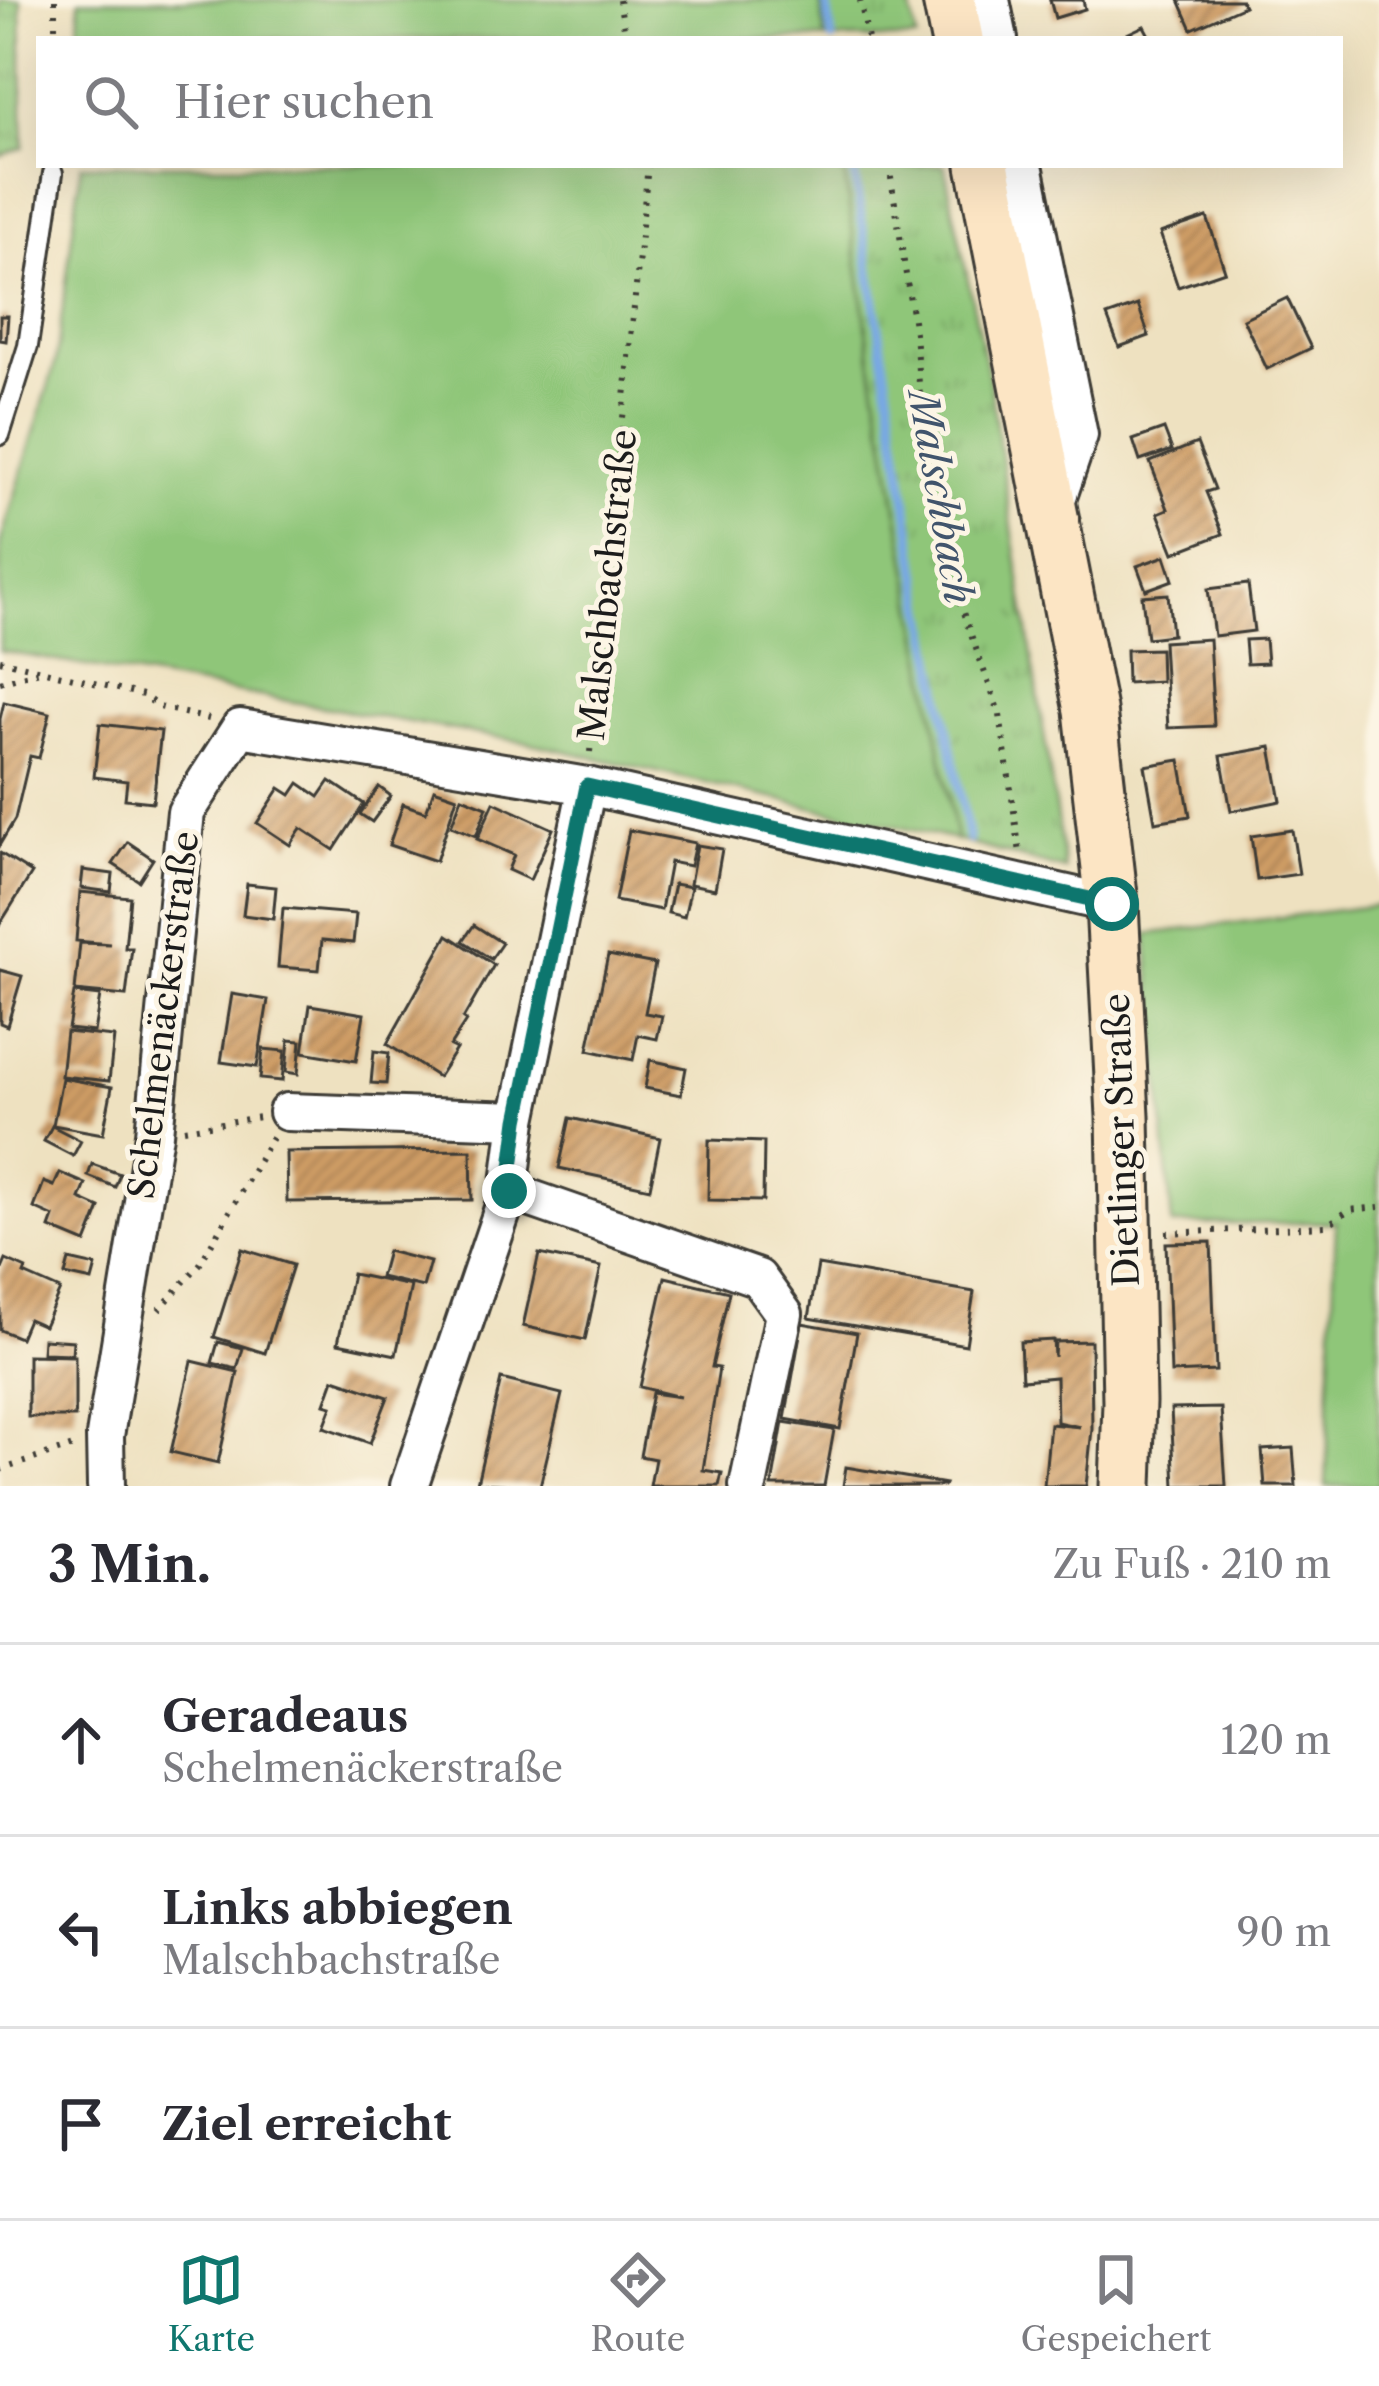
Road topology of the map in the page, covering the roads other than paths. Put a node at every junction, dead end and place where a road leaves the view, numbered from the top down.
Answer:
1 (949, 0) edge
2 (991, 0) edge
3 (956, 36) edge
4 (998, 36) edge
5 (984, 168) edge
6 (1025, 168) edge
7 (53, 172) dead end
8 (0, 436) edge
9 (1053, 511) junction
10 (587, 786) junction
11 (1112, 904) junction
12 (287, 1112) road end
13 (518, 1120) junction
14 (509, 1191) junction
15 (106, 1486) edge
16 (409, 1486) edge
17 (748, 1486) edge
18 (1126, 1486) edge

1 - 3 main road
2 - 4 street
5 - 9 main road, Dietlinger Straße
6 - 9 street, Dietlinger Straße
7 - 8 lane
9 - 11 main road, Dietlinger Straße
10 - 11 street
10 - 13 street, Malschbachstraße
10 - 15 street, Schelmenäckerstraße
11 - 18 main road, Dietlinger Straße
12 - 13 street
13 - 14 street, Malschbachstraße
14 - 16 street, Malschbachstraße
14 - 17 street

